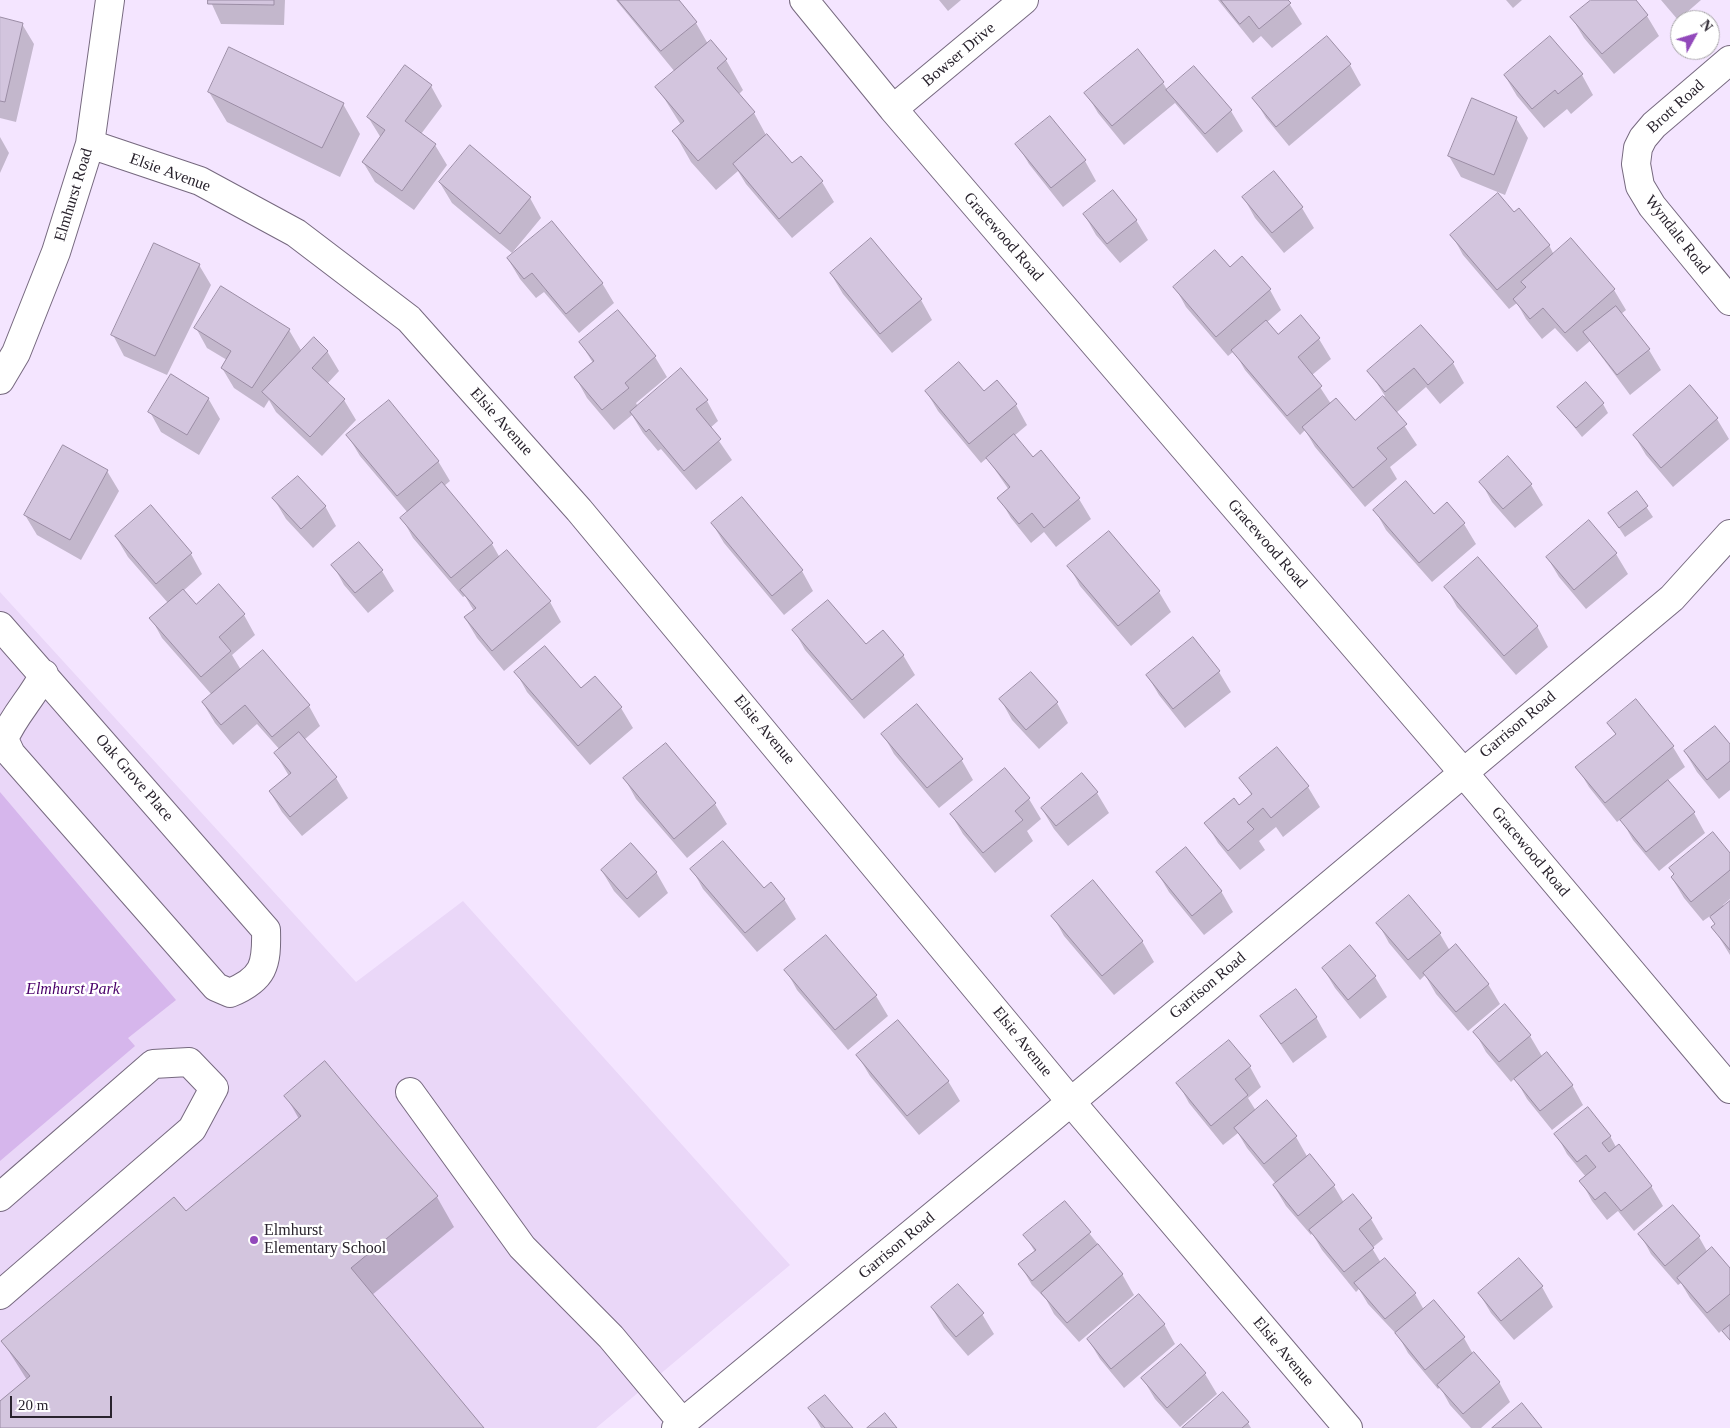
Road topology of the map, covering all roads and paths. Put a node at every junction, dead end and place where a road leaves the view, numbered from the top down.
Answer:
1 (110, 0) edge
2 (804, 0) edge
3 (1024, 0) edge
4 (1730, 60) edge
5 (893, 109) junction
6 (90, 144) junction
7 (1636, 164) joint
8 (1730, 301) edge
9 (0, 380) edge
10 (1730, 534) edge
11 (0, 626) edge
12 (44, 674) junction
13 (1462, 771) junction
14 (1730, 1089) edge
15 (410, 1092) dead end
16 (1071, 1102) junction
17 (0, 1197) edge
18 (0, 1295) edge
19 (684, 1425) edge
20 (1348, 1428) edge

1 - 6 street, Elmhurst Road
2 - 5 street, Gracewood Road
3 - 5 street, Bowser Drive
4 - 7 street, Brott Road
5 - 13 street, Gracewood Road
6 - 9 street, Elmhurst Road
6 - 16 street, Elsie Avenue
7 - 8 street, Wyndale Road
10 - 13 street, Garrison Road
11 - 12 street, Oak Grove Place
12 - 12 street, Oak Grove Place
13 - 14 street, Gracewood Road
13 - 16 street, Garrison Road
15 - 19 street
16 - 19 street, Garrison Road
16 - 20 street, Elsie Avenue
17 - 18 street

